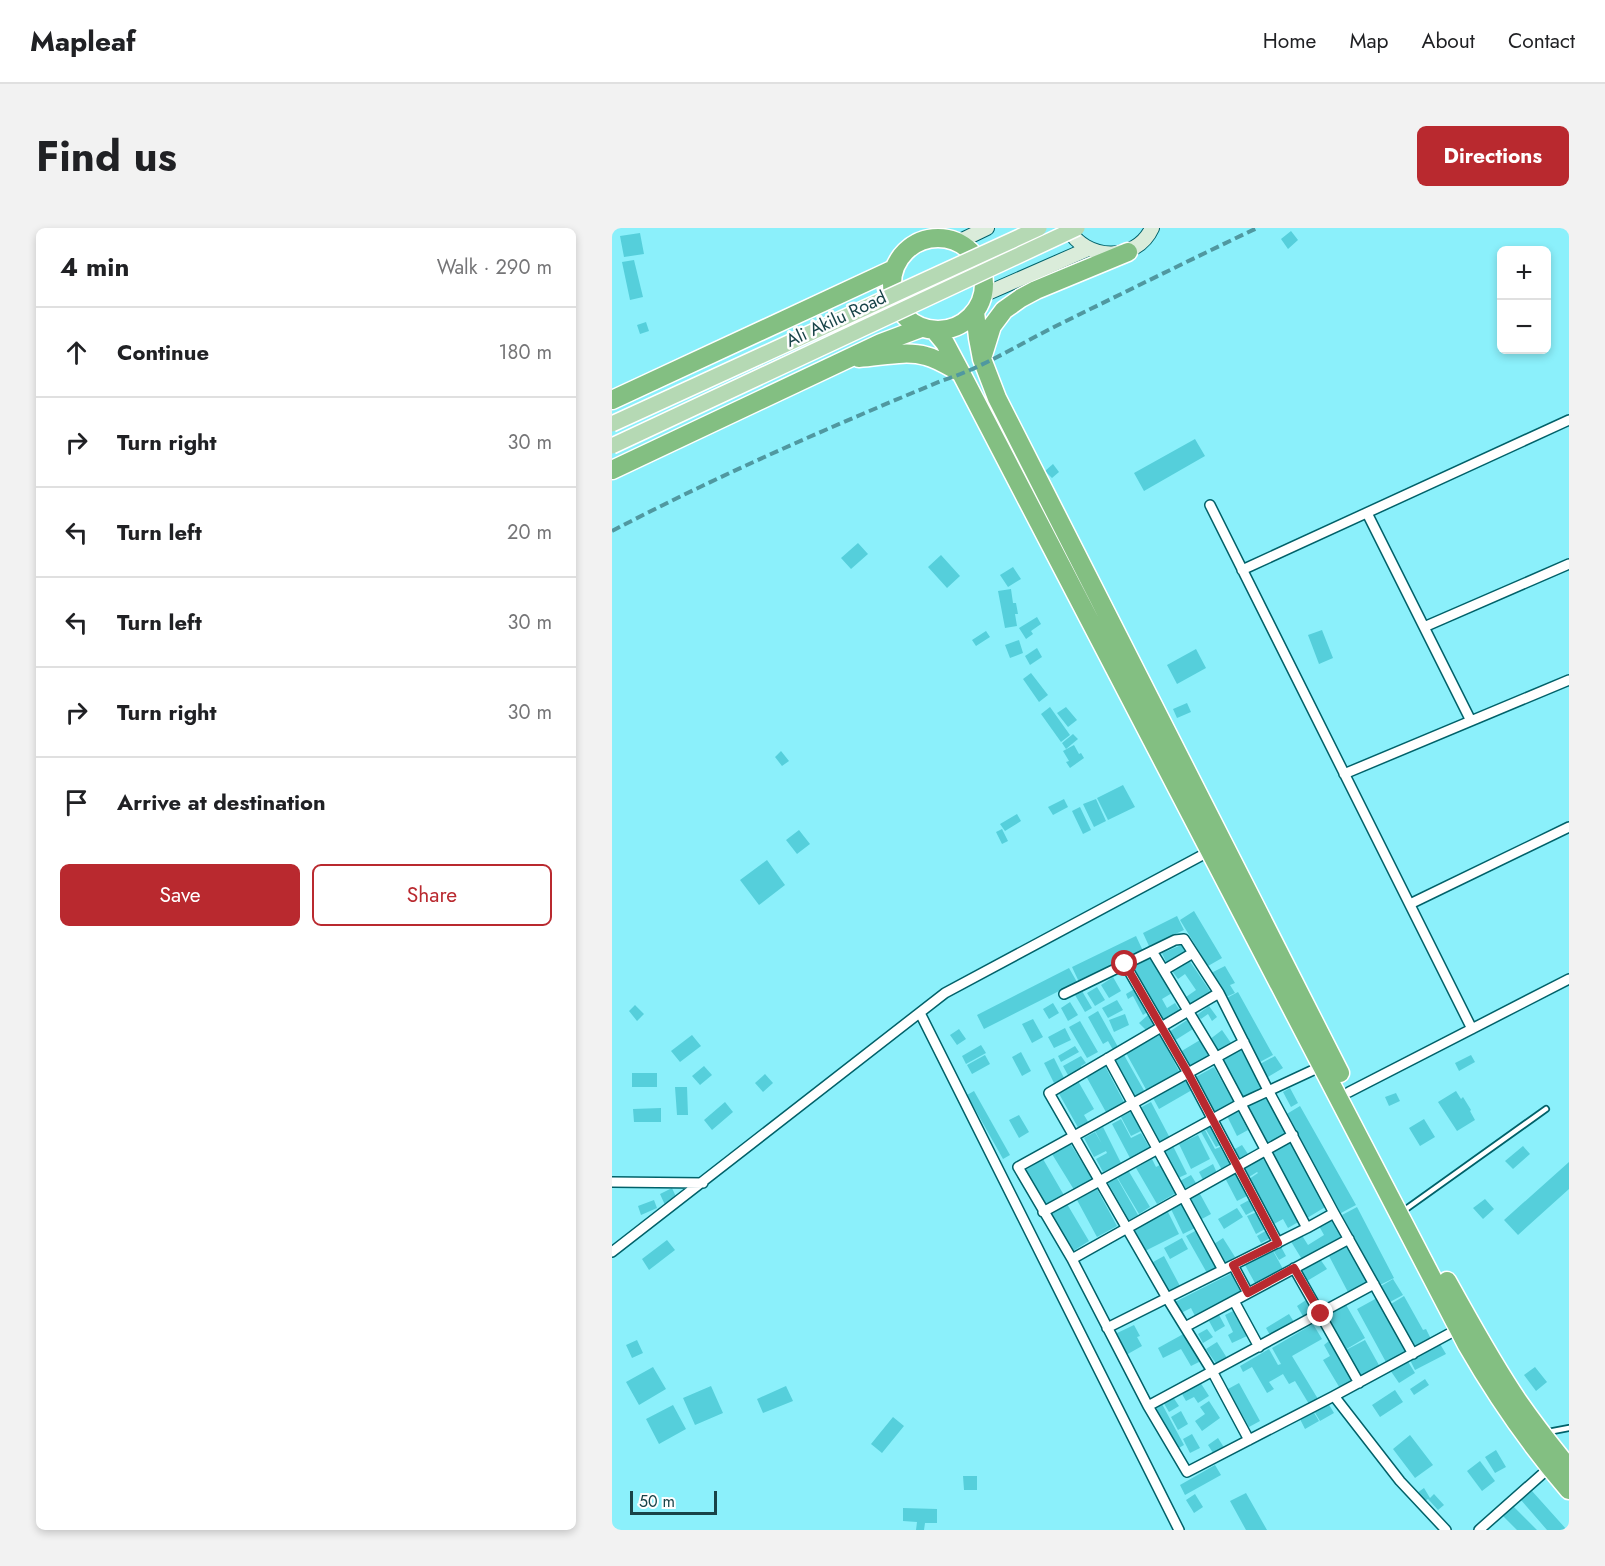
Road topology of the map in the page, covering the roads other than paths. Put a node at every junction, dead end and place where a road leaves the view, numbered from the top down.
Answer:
1 (987, 228) edge
2 (1039, 228) edge
3 (1068, 228) edge
4 (1077, 228) edge
5 (1152, 228) edge
6 (958, 242) junction
7 (1088, 249) junction
8 (1128, 252) junction
9 (894, 268) junction
10 (983, 295) junction
11 (975, 312) junction
12 (928, 329) junction
13 (848, 358) junction
14 (982, 359) junction
15 (961, 373) junction
16 (612, 400) edge
17 (1569, 420) edge
18 (612, 424) edge
19 (612, 446) edge
20 (612, 470) edge
21 (1210, 505) dead end
22 (1367, 513) junction
23 (1569, 564) edge
24 (1242, 570) junction
25 (1424, 627) junction
26 (1569, 680) edge
27 (1471, 721) junction
28 (1344, 774) junction
29 (1569, 827) edge
30 (1210, 851) junction
31 (1410, 904) junction
32 (1152, 951) junction
33 (1193, 953) junction
34 (1125, 964) junction
35 (1164, 970) junction
36 (1569, 979) edge
37 (1219, 993) junction
38 (1064, 994) dead end
39 (1188, 1011) junction
40 (920, 1013) junction
41 (1161, 1027) junction
42 (1472, 1029) junction
43 (1244, 1041) junction
44 (1108, 1058) junction
45 (1215, 1058) junction
46 (1322, 1066) junction
47 (1188, 1073) junction
48 (1268, 1090) junction
49 (1349, 1092) junction
50 (1132, 1103) junction
51 (1240, 1104) junction
52 (1546, 1109) dead end
53 (1212, 1119) junction
54 (1293, 1135) junction
55 (1073, 1136) junction
56 (1158, 1149) junction
57 (1265, 1151) junction
58 (1237, 1167) junction
59 (1100, 1181) junction
60 (612, 1182) edge
61 (703, 1183) junction
62 (1184, 1196) junction
63 (1406, 1209) junction
64 (1043, 1212) junction
65 (1334, 1213) junction
66 (1307, 1228) junction
67 (1126, 1229) junction
68 (1349, 1239) junction
69 (1278, 1243) junction
70 (612, 1252) edge
71 (1072, 1259) junction
72 (1233, 1265) junction
73 (1294, 1268) junction
74 (1223, 1270) junction
75 (1374, 1284) junction
76 (1248, 1293) junction
77 (1167, 1298) junction
78 (1234, 1301) junction
79 (1321, 1314) junction
80 (1185, 1327) junction
81 (1107, 1328) junction
82 (1458, 1329) junction
83 (1259, 1347) junction
84 (1413, 1354) junction
85 (1212, 1371) junction
86 (1359, 1383) junction
87 (1334, 1396) junction
88 (1148, 1406) junction
89 (1569, 1428) edge
90 (1534, 1436) junction
91 (1249, 1440) junction
92 (1550, 1468) junction
93 (1569, 1468) edge
94 (1569, 1490) edge
95 (1179, 1530) edge
96 (1446, 1530) edge
97 (1479, 1530) edge

1 - 6 main road
2 - 18 main road, Ali Akilu Road, bridge
3 - 7 main road
4 - 19 main road, Ali Akilu Road, bridge
5 - 8 main road
6 - 9 highway
6 - 10 highway
7 - 8 main road
7 - 10 main road
8 - 14 highway
9 - 12 highway
9 - 16 highway
10 - 11 highway
11 - 12 highway
11 - 14 highway
12 - 13 highway
12 - 15 highway
13 - 15 highway
13 - 20 highway
14 - 49 highway
15 - 30 highway
17 - 22 street
21 - 24 street
22 - 24 street
22 - 25 street
23 - 25 street
24 - 28 street
25 - 27 street
26 - 27 street
27 - 28 street
28 - 31 street
29 - 31 street
30 - 40 street
30 - 46 highway
31 - 42 street
32 - 33 street
32 - 34 street
32 - 35 street
33 - 35 street
33 - 37 street
34 - 38 street
34 - 41 street
35 - 39 street
36 - 42 street
37 - 39 street
37 - 43 street
39 - 41 street
39 - 45 street
40 - 61 street
40 - 95 street
41 - 44 street
41 - 47 street
42 - 49 street
43 - 45 street
43 - 48 street
44 - 50 street
44 - 55 street
45 - 47 street
45 - 51 street
46 - 48 street
46 - 82 highway
47 - 50 street
47 - 53 street
48 - 51 street
48 - 54 street
49 - 63 highway
50 - 55 street
50 - 56 street
51 - 53 street
51 - 57 street
52 - 63 lane
53 - 56 street
53 - 58 street
54 - 57 street
54 - 65 street
55 - 59 street
55 - 64 street
56 - 59 street
56 - 62 street
57 - 58 street
57 - 66 street
58 - 62 street
58 - 69 street
59 - 64 street
59 - 67 street
60 - 61 street
61 - 70 street
62 - 67 street
62 - 74 street
63 - 90 highway
64 - 71 street
65 - 66 street
65 - 68 street
66 - 69 street
67 - 71 street
67 - 77 street
68 - 73 street
68 - 75 street
69 - 72 street
71 - 81 street
72 - 74 street
72 - 76 street
73 - 76 street
73 - 79 street
74 - 77 street
75 - 79 street
75 - 84 street
76 - 78 street
77 - 80 street
77 - 81 street
78 - 80 street
78 - 83 street
79 - 83 street
79 - 86 street
80 - 85 street
81 - 88 street
82 - 84 street
82 - 90 highway
83 - 85 street
84 - 86 street
85 - 88 street
85 - 91 street
86 - 87 street
87 - 91 street
87 - 96 street
88 - 91 street
89 - 90 lane
90 - 92 highway
90 - 93 highway
92 - 94 highway
92 - 97 street

